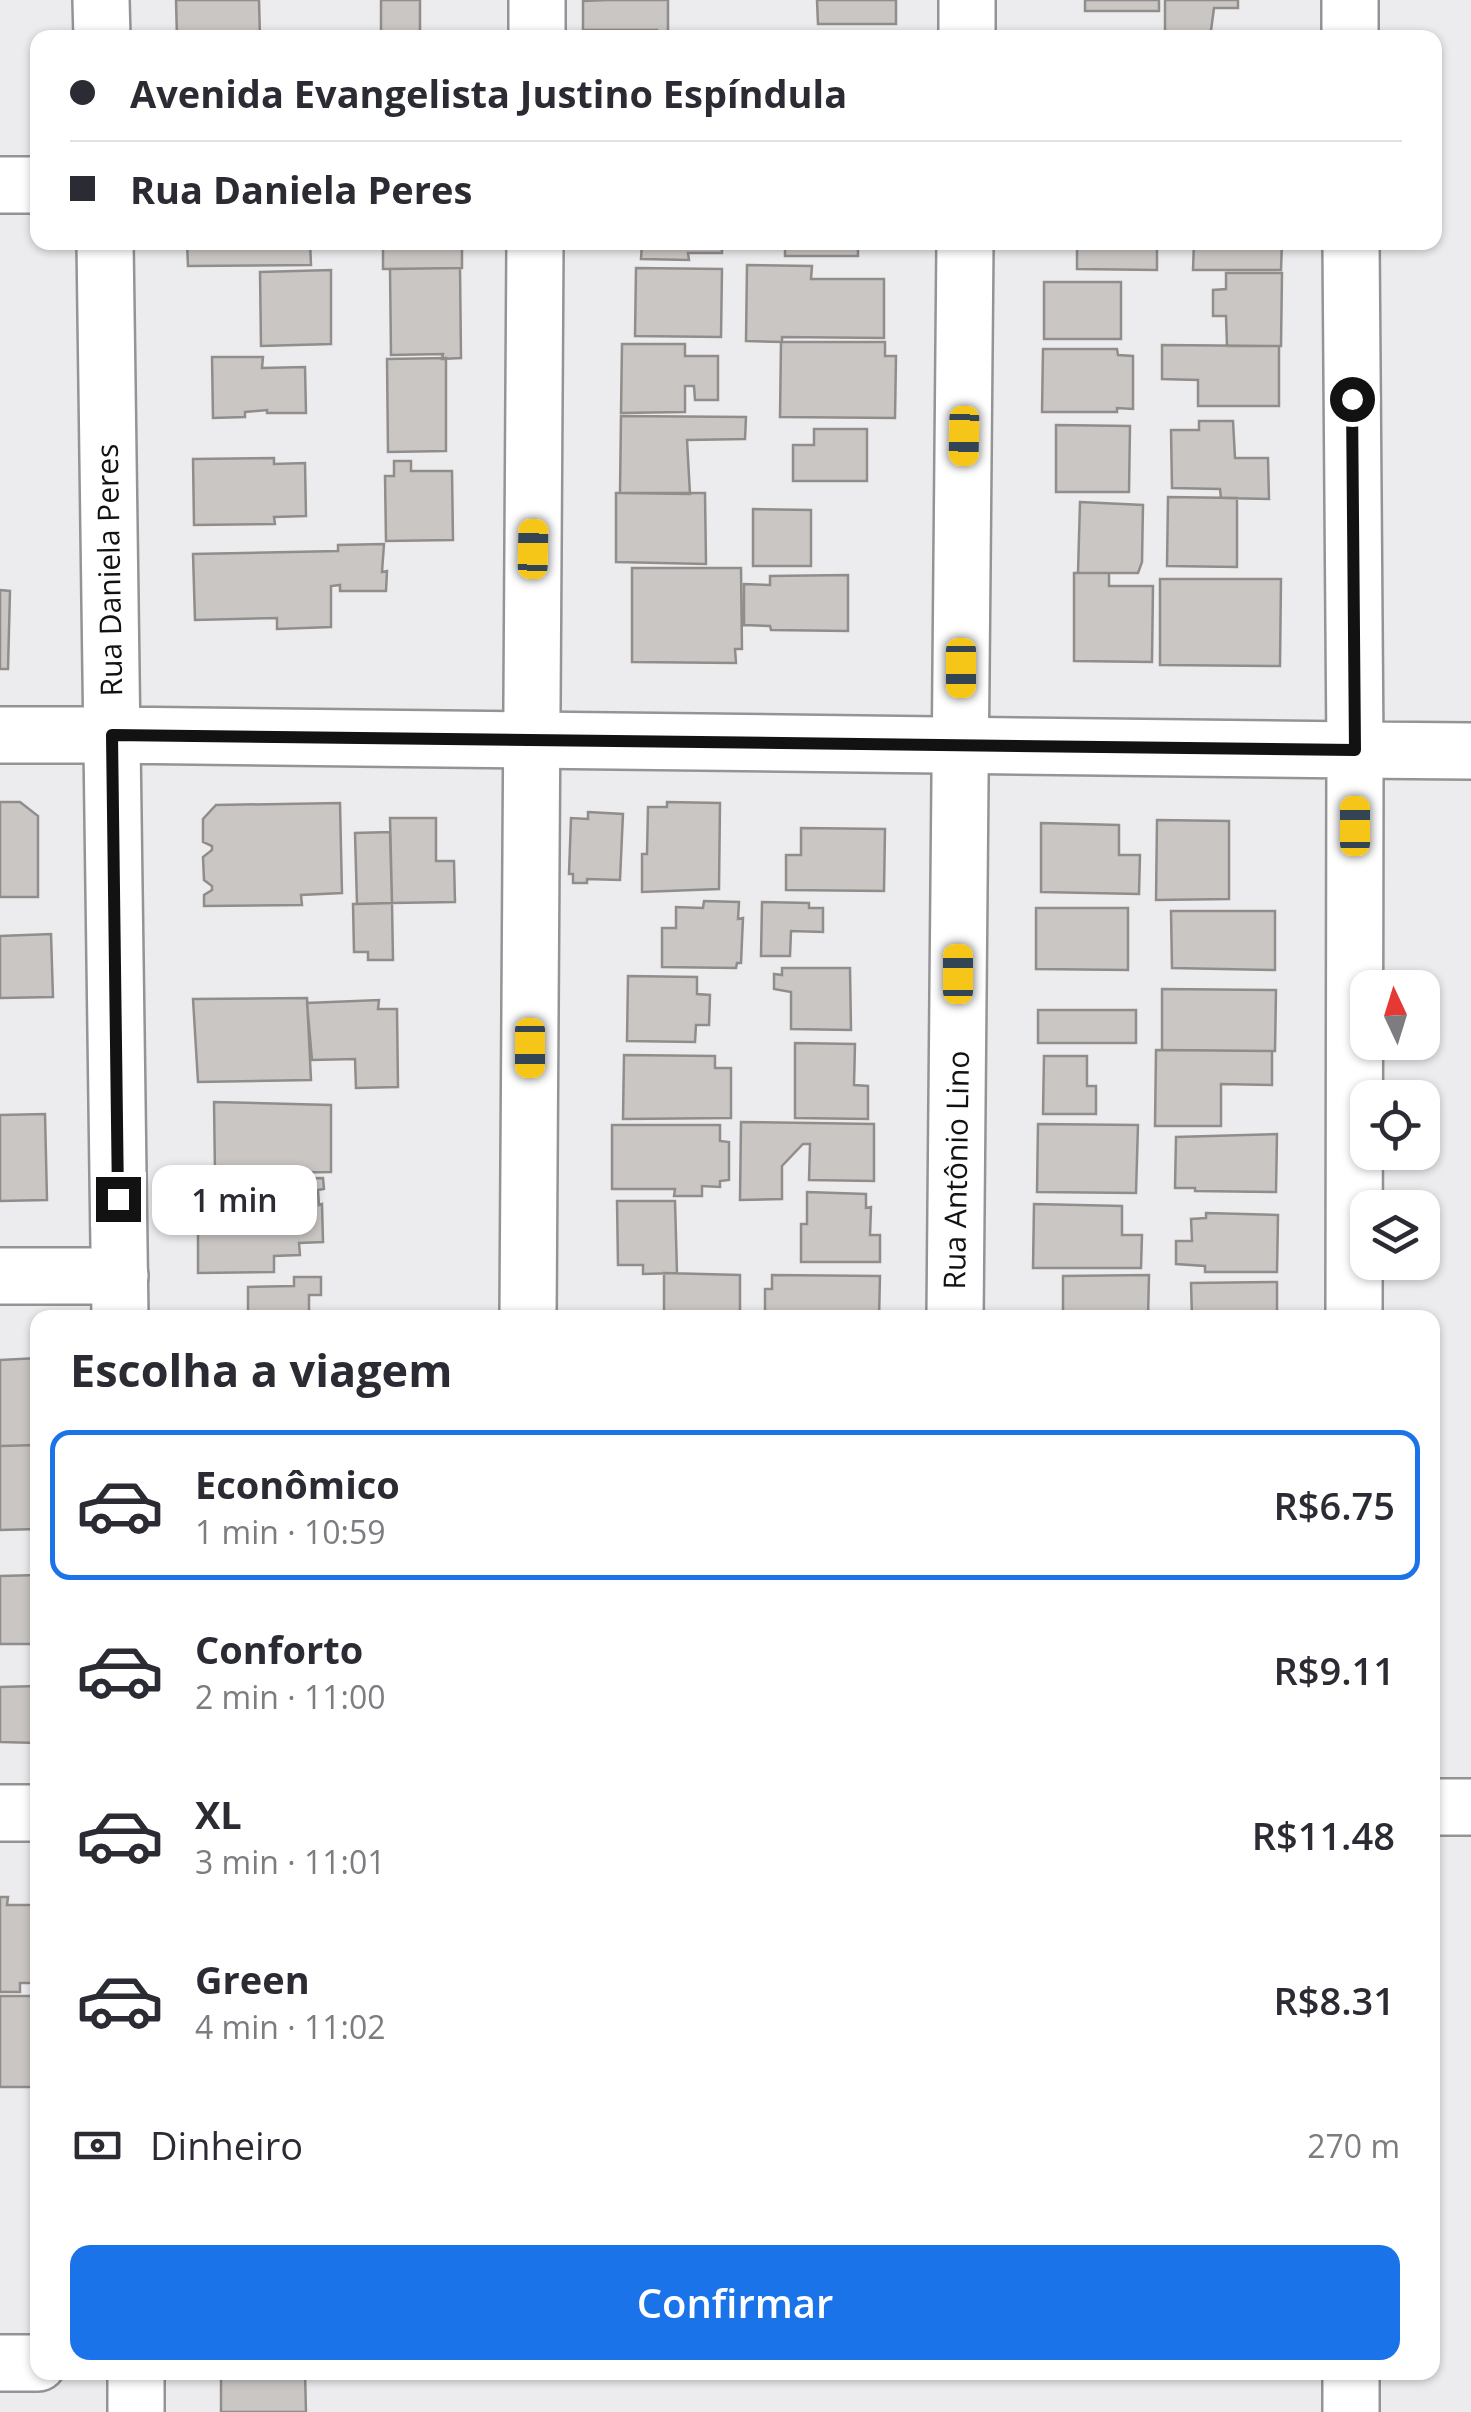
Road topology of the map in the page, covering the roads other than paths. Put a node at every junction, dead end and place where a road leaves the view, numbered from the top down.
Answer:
1 (101, 0) edge
2 (537, 0) edge
3 (968, 0) edge
4 (1350, 0) edge
5 (102, 30) edge
6 (537, 30) edge
7 (967, 30) edge
8 (1350, 30) edge
9 (0, 185) edge
10 (30, 185) edge
11 (105, 250) edge
12 (535, 250) edge
13 (965, 250) edge
14 (1352, 250) edge
15 (0, 735) edge
16 (112, 735) junction
17 (532, 740) junction
18 (960, 745) junction
19 (1355, 750) junction
20 (1471, 751) edge
21 (0, 1276) edge
22 (120, 1297) edge
23 (528, 1310) edge
24 (955, 1310) edge
25 (1354, 1310) edge
26 (1440, 1807) edge
27 (1471, 1807) edge
28 (0, 1813) edge
29 (30, 1813) edge
30 (0, 2362) edge
31 (30, 2363) edge
32 (136, 2380) edge
33 (1351, 2380) edge
34 (136, 2412) edge
35 (1350, 2412) edge

1 - 5 street
2 - 6 street
3 - 7 street
4 - 8 street
9 - 10 street
11 - 16 street, Rua Daniela Peres
12 - 17 street
13 - 18 street, Rua Antônio Lino
14 - 19 street
15 - 16 street
16 - 17 street
16 - 22 street, Rua Daniela Peres
17 - 18 street
17 - 23 street
18 - 19 street
18 - 24 street, Rua Antônio Lino
19 - 20 street
19 - 25 street
21 - 22 street
26 - 27 street
28 - 29 street
30 - 31 street
32 - 34 street
33 - 35 street

